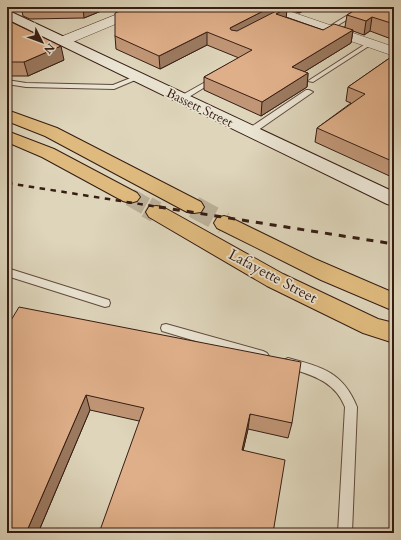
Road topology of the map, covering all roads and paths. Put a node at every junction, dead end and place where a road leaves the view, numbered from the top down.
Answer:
1 (145, 7) edge
2 (265, 7) edge
3 (365, 7) edge
4 (7, 14) edge
5 (328, 29) junction
6 (63, 41) junction
7 (369, 44) junction
8 (394, 52) edge
9 (220, 76) edge
10 (138, 77) junction
11 (311, 81) dead end
12 (7, 82) edge
13 (309, 92) dead end
14 (181, 98) junction
15 (7, 115) edge
16 (250, 131) junction
17 (7, 136) edge
18 (130, 197) tunnel mouth
19 (394, 200) edge
20 (194, 208) tunnel mouth
21 (156, 212) tunnel mouth
22 (224, 223) tunnel mouth
23 (7, 272) edge
24 (394, 302) edge
25 (105, 303) dead end
26 (166, 328) dead end
27 (394, 333) edge
28 (345, 533) edge

1 - 6 street
2 - 5 street
3 - 5 lane
4 - 6 street, Bassett Street
5 - 7 street
6 - 10 street, Bassett Street
7 - 8 street
7 - 11 lane
9 - 14 lane
10 - 12 lane
10 - 14 street, Bassett Street
13 - 16 lane
14 - 16 street, Bassett Street
15 - 20 main road
16 - 19 street, Bassett Street
17 - 18 main road
21 - 27 main road, Lafayette Street
22 - 24 main road, Lafayette Street
23 - 25 lane
26 - 28 lane

